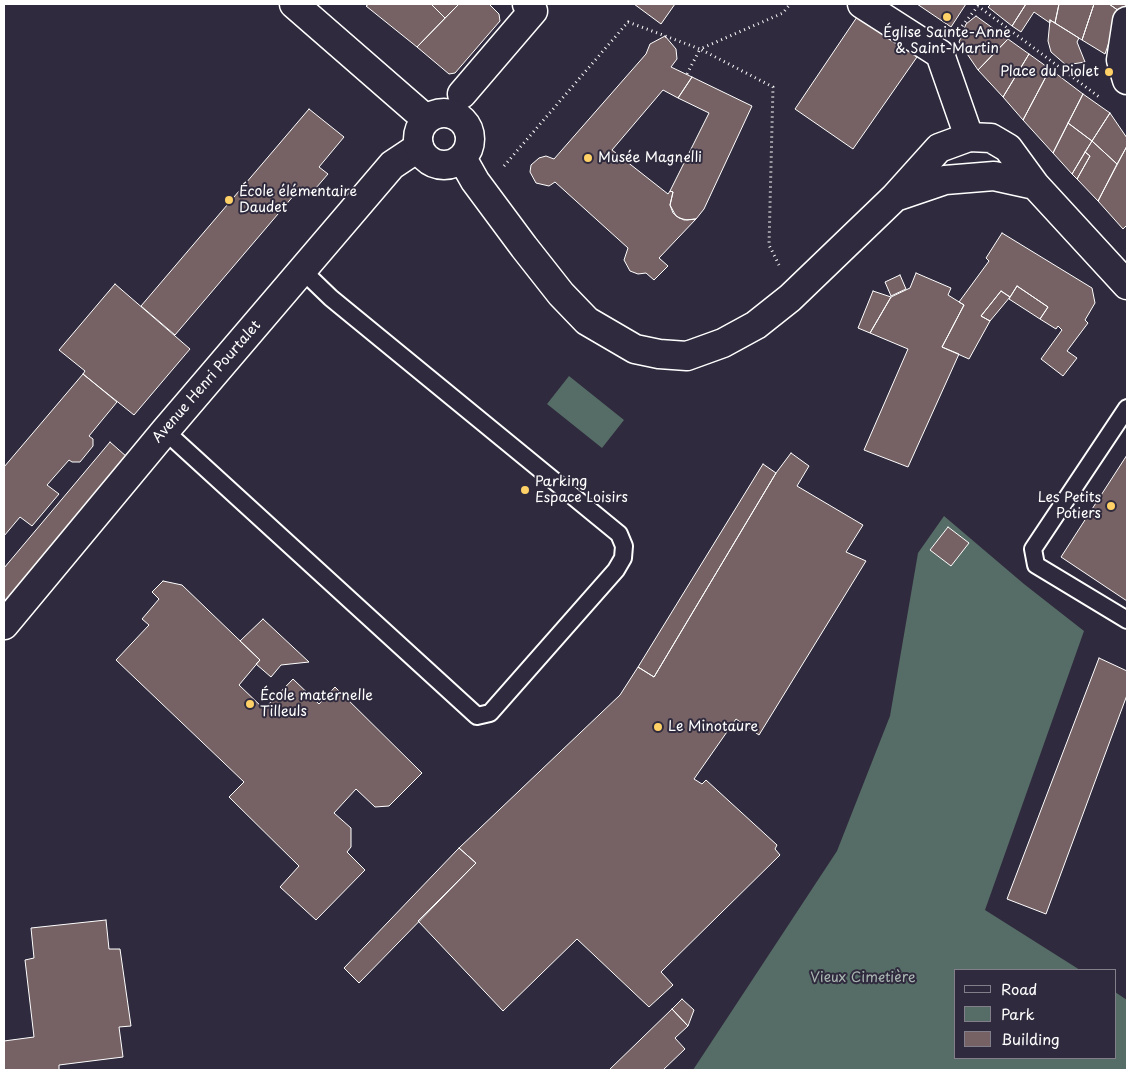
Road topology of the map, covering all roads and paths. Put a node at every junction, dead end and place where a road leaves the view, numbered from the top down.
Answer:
1 (294, 4) edge
2 (527, 4) edge
3 (790, 4) edge
4 (862, 4) edge
5 (1127, 22) edge
6 (700, 49) junction
7 (940, 54) junction
8 (686, 74) dead end
9 (1127, 80) edge
10 (462, 94) dead end
11 (1101, 98) dead end
12 (426, 119) junction
13 (969, 137) junction
14 (419, 147) junction
15 (462, 158) junction
16 (500, 170) dead end
17 (1035, 185) junction
18 (894, 198) junction
19 (303, 271) junction
20 (1127, 285) edge
21 (801, 286) junction
22 (1127, 408) edge
23 (165, 431) junction
24 (1127, 620) edge
25 (4, 625) edge

1 - 12 main road
2 - 10 main road
3 - 6 path
4 - 7 main road
5 - 9 main road
6 - 8 path
6 - 16 path
6 - 21 path
7 - 11 path
7 - 13 main road
12 - 14 main road
12 - 15 main road
13 - 17 main road
13 - 18 main road
14 - 15 main road
14 - 19 main road, Avenue Henri Pourtalet
15 - 21 main road
17 - 18 main road
17 - 20 main road
18 - 21 main road
19 - 23 main road, Avenue Henri Pourtalet
19 - 23 lane
22 - 24 lane
23 - 25 main road, Avenue Henri Pourtalet

